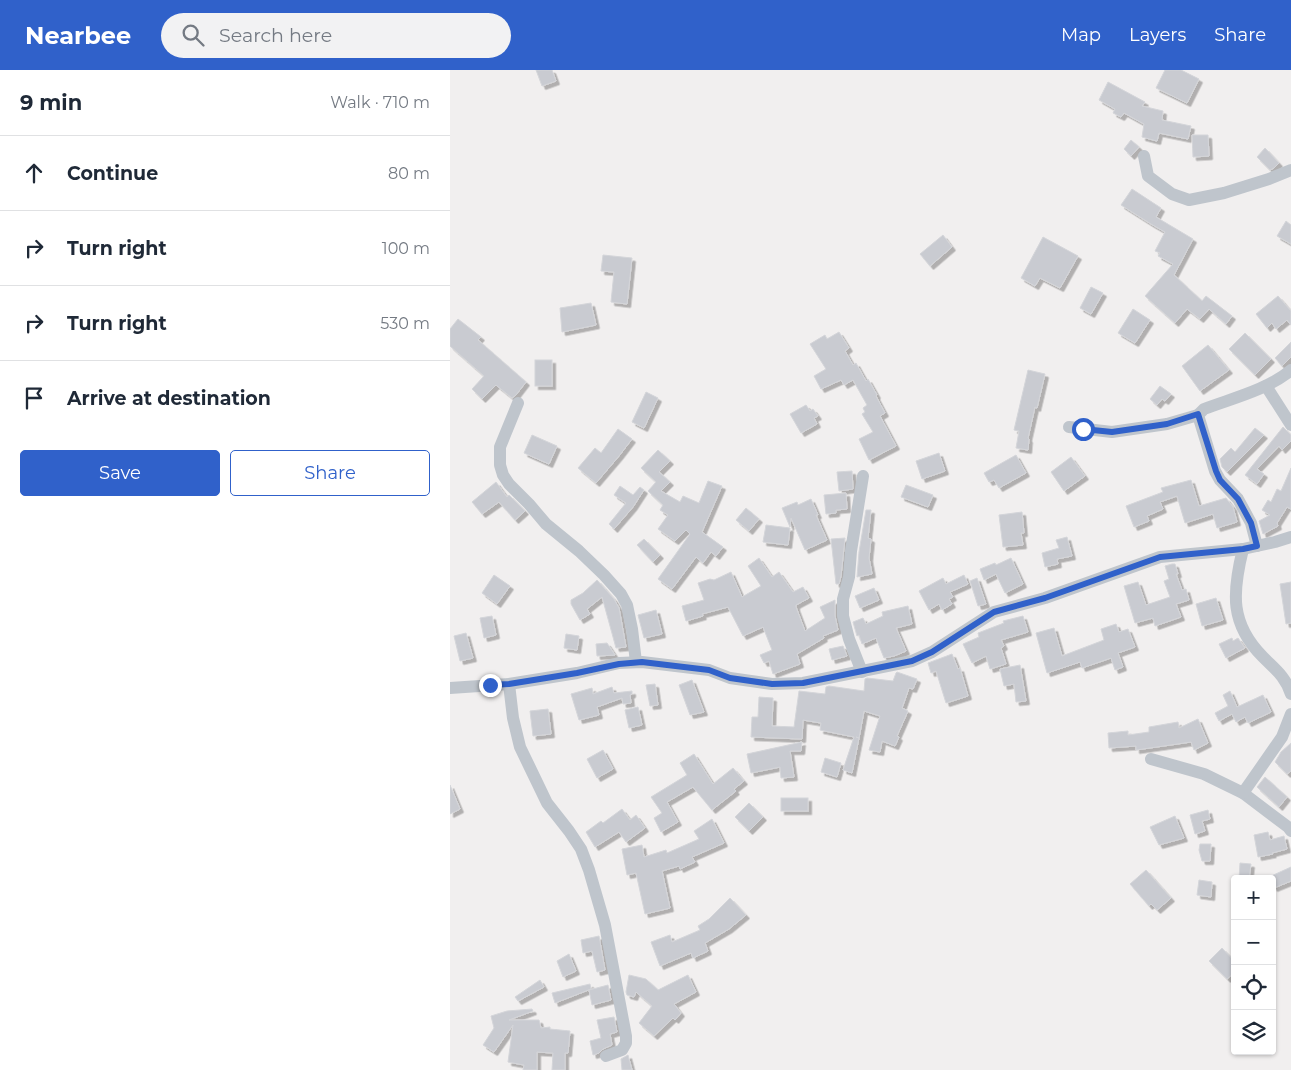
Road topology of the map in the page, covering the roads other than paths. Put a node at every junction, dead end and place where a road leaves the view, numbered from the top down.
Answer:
1 (1144, 156) dead end
2 (1291, 170) edge
3 (1291, 370) edge
4 (1266, 386) junction
5 (518, 403) dead end
6 (1198, 414) junction
7 (1291, 425) edge
8 (1069, 427) dead end
9 (863, 476) dead end
10 (1291, 537) edge
11 (1257, 546) junction
12 (1243, 549) junction
13 (636, 662) junction
14 (862, 672) junction
15 (1288, 676) edge
16 (509, 684) junction
17 (450, 688) edge
18 (1291, 694) edge
19 (1291, 714) edge
20 (1151, 759) dead end
21 (1243, 793) junction
22 (1291, 831) edge
23 (606, 1056) dead end

1 - 2 street
3 - 4 street
4 - 6 street
4 - 7 street
5 - 13 street
6 - 8 street
6 - 11 street
9 - 14 street
10 - 11 street
11 - 12 street
12 - 14 street
12 - 15 street
13 - 14 street
13 - 16 street
15 - 18 street
16 - 17 street
16 - 23 street
19 - 21 street
20 - 21 street
21 - 22 street

